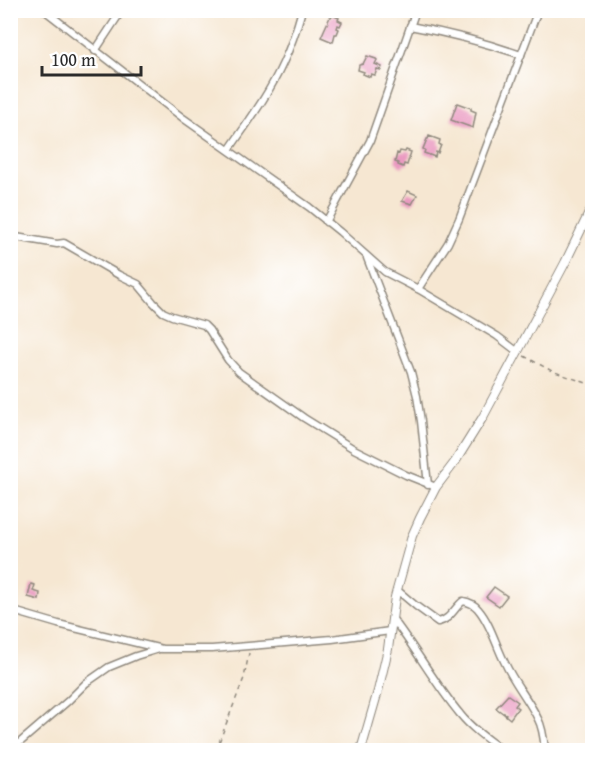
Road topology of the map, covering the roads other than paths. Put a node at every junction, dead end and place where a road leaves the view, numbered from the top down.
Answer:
1 (44, 10) edge
2 (122, 10) edge
3 (302, 10) edge
4 (416, 10) edge
5 (538, 10) edge
6 (410, 26) junction
7 (95, 51) junction
8 (521, 55) junction
9 (229, 150) junction
10 (592, 207) edge
11 (326, 222) junction
12 (10, 236) edge
13 (367, 256) junction
14 (418, 290) junction
15 (518, 352) junction
16 (432, 486) junction
17 (397, 590) junction
18 (10, 610) edge
19 (392, 618) junction
20 (390, 631) junction
21 (162, 649) junction
22 (11, 750) edge
23 (362, 750) edge
24 (502, 750) edge
25 (545, 750) edge

1 - 7 street
2 - 7 street
3 - 9 street
4 - 6 street
5 - 8 street
6 - 8 street
6 - 11 street
7 - 9 street
8 - 14 street
9 - 11 street
10 - 15 street
11 - 13 street
12 - 16 street
13 - 14 street
13 - 16 street
14 - 15 street
15 - 16 street
16 - 17 street
17 - 19 street
17 - 25 street
18 - 21 street
19 - 20 street
19 - 24 street
20 - 21 street
20 - 23 street
21 - 22 street

